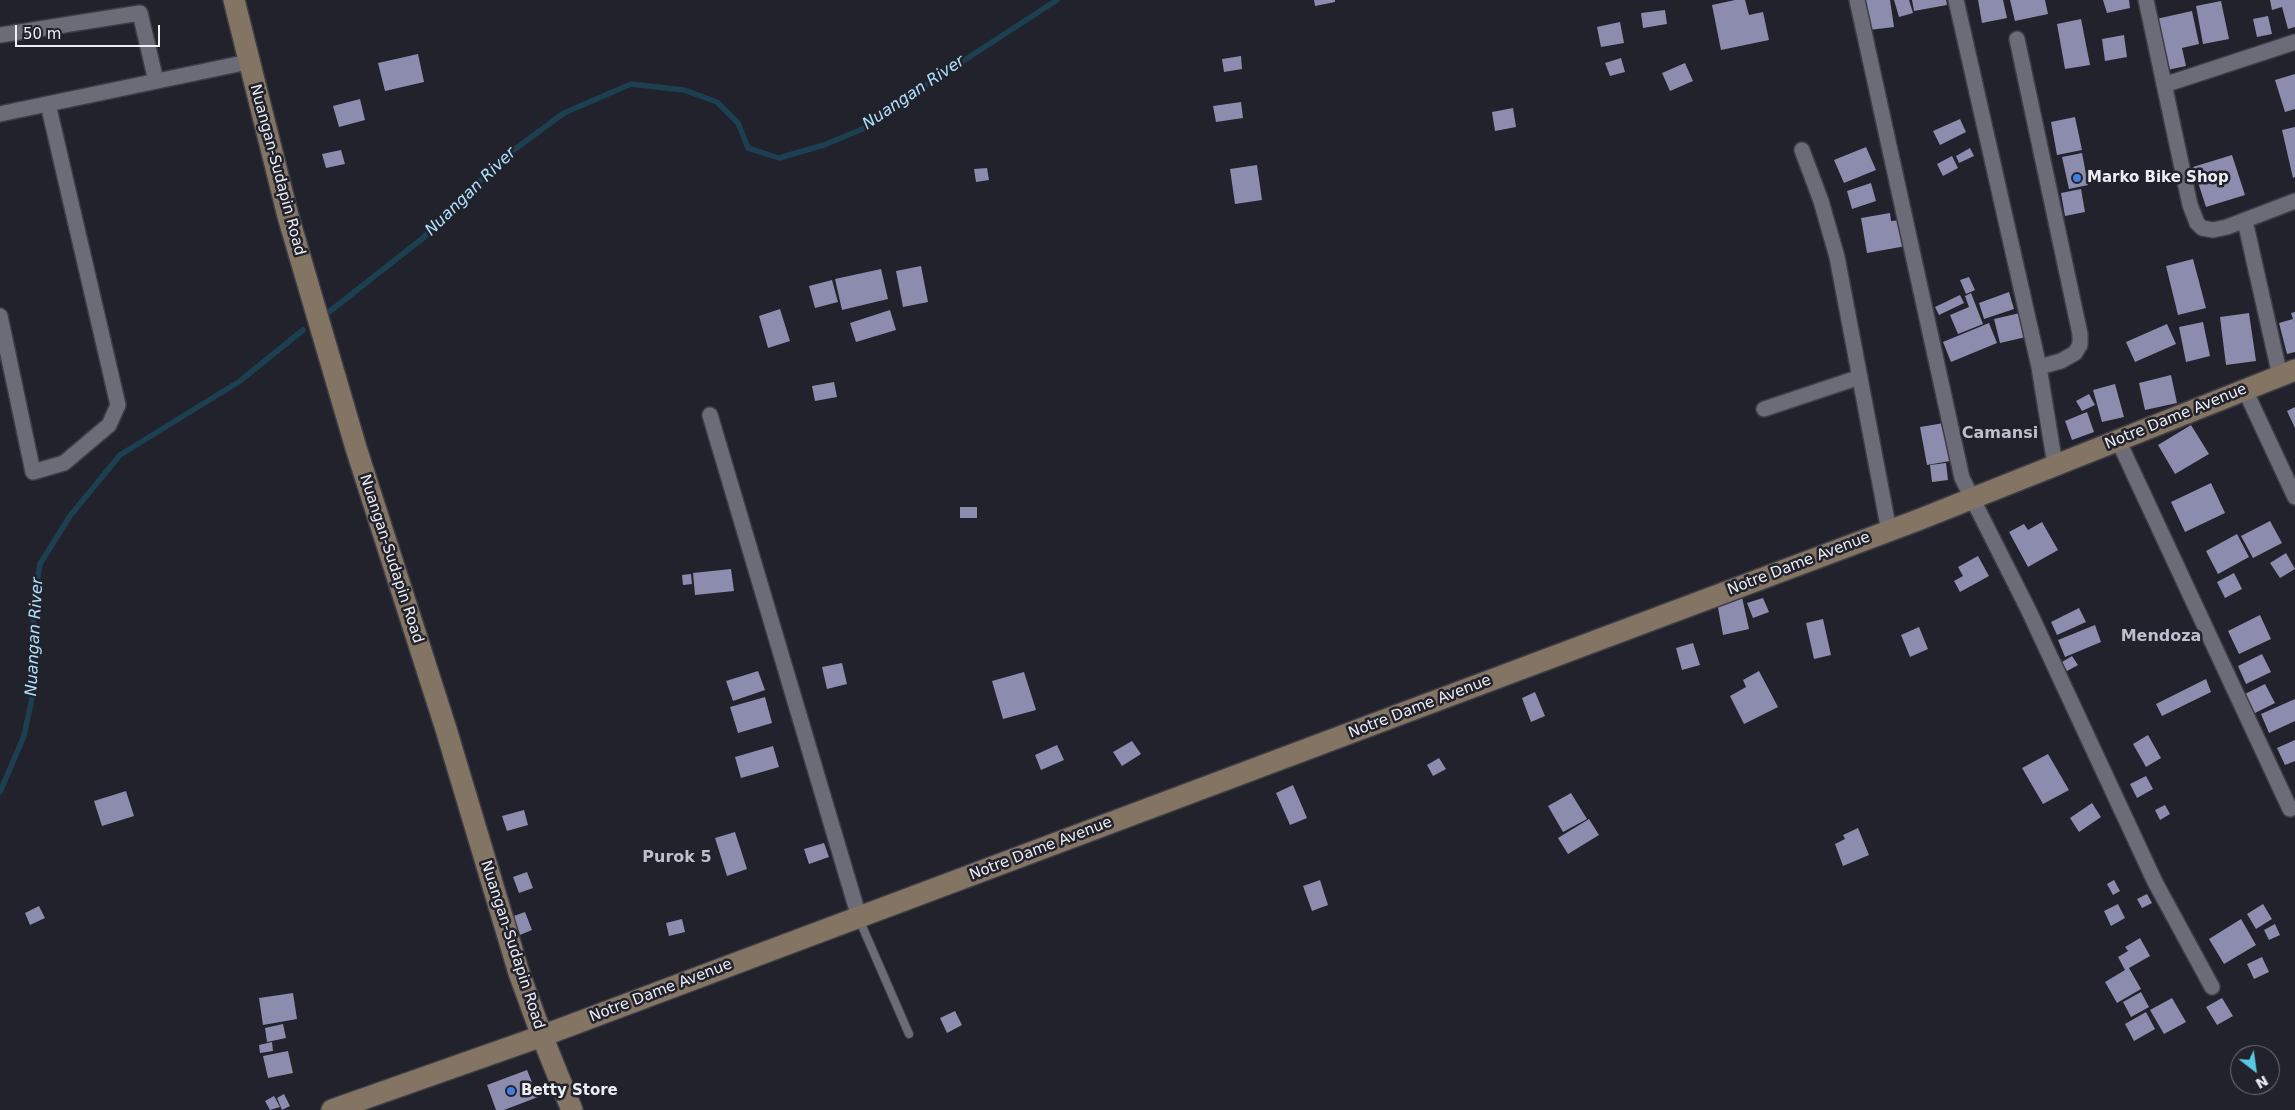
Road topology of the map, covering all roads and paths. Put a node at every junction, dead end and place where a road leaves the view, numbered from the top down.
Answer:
1 (234, 0) edge
2 (1858, 0) edge
3 (1956, 0) edge
4 (2146, 0) edge
5 (0, 35) edge
6 (2017, 39) dead end
7 (2295, 42) edge
8 (248, 62) junction
9 (156, 81) junction
10 (2164, 85) junction
11 (48, 104) junction
12 (0, 114) edge
13 (1802, 150) dead end
14 (2295, 201) edge
15 (2245, 221) junction
16 (0, 316) edge
17 (2039, 367) junction
18 (2287, 373) edge
19 (1860, 377) junction
20 (2245, 390) junction
21 (1764, 409) dead end
22 (710, 415) dead end
23 (2118, 440) junction
24 (2055, 465) junction
25 (2295, 496) edge
26 (1971, 498) junction
27 (1889, 531) junction
28 (2290, 809) dead end
29 (859, 918) junction
30 (2212, 987) dead end
31 (909, 1034) dead end
32 (542, 1036) junction
33 (332, 1110) edge
34 (572, 1110) edge

1 - 8 street, Nuangan-Sudapin Road
2 - 26 street
3 - 17 street
4 - 10 street
5 - 9 street
6 - 17 street
7 - 10 street
8 - 9 street
8 - 32 street, Nuangan-Sudapin Road
9 - 11 street
10 - 15 street
11 - 12 street
11 - 16 street
13 - 19 street
14 - 15 street
15 - 18 street
17 - 24 street
18 - 20 street, Notre Dame Avenue
19 - 21 street
19 - 27 street
20 - 23 street, Notre Dame Avenue
20 - 25 street
22 - 29 street
23 - 24 street, Notre Dame Avenue
23 - 28 street
24 - 26 street, Notre Dame Avenue
26 - 27 street, Notre Dame Avenue
26 - 30 street
27 - 29 street, Notre Dame Avenue
29 - 31 lane
29 - 32 street, Notre Dame Avenue
32 - 33 street, Notre Dame Avenue
32 - 34 street, Nuangan-Sudapin Road

